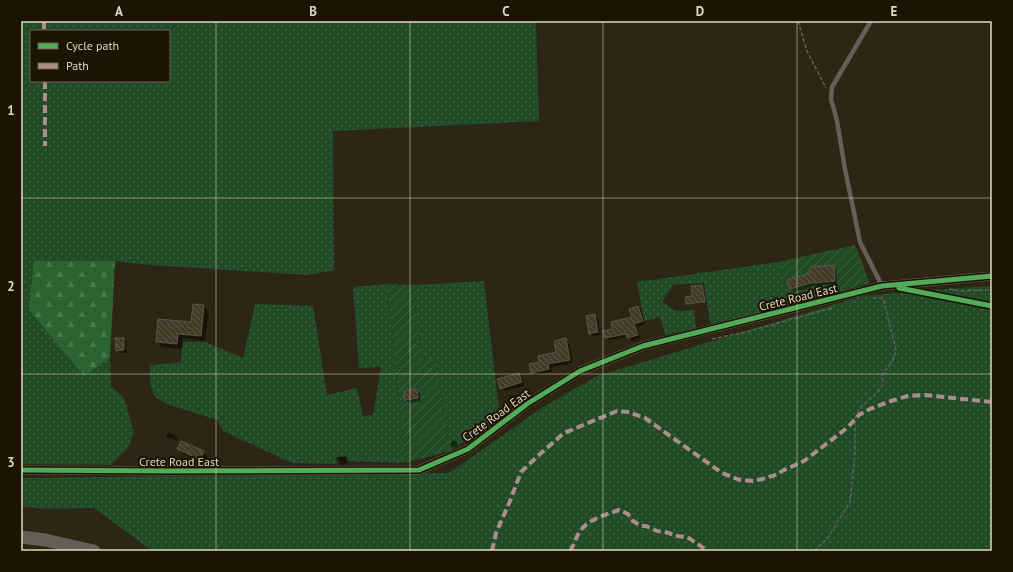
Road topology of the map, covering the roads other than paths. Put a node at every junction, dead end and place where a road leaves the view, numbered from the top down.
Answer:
1 (871, 21) edge
2 (992, 276) edge
3 (882, 286) junction
4 (21, 470) edge
5 (21, 537) edge
6 (94, 551) edge

1 - 3 lane
2 - 3 street, Crete Road East
3 - 4 street, Crete Road East
5 - 6 main road

